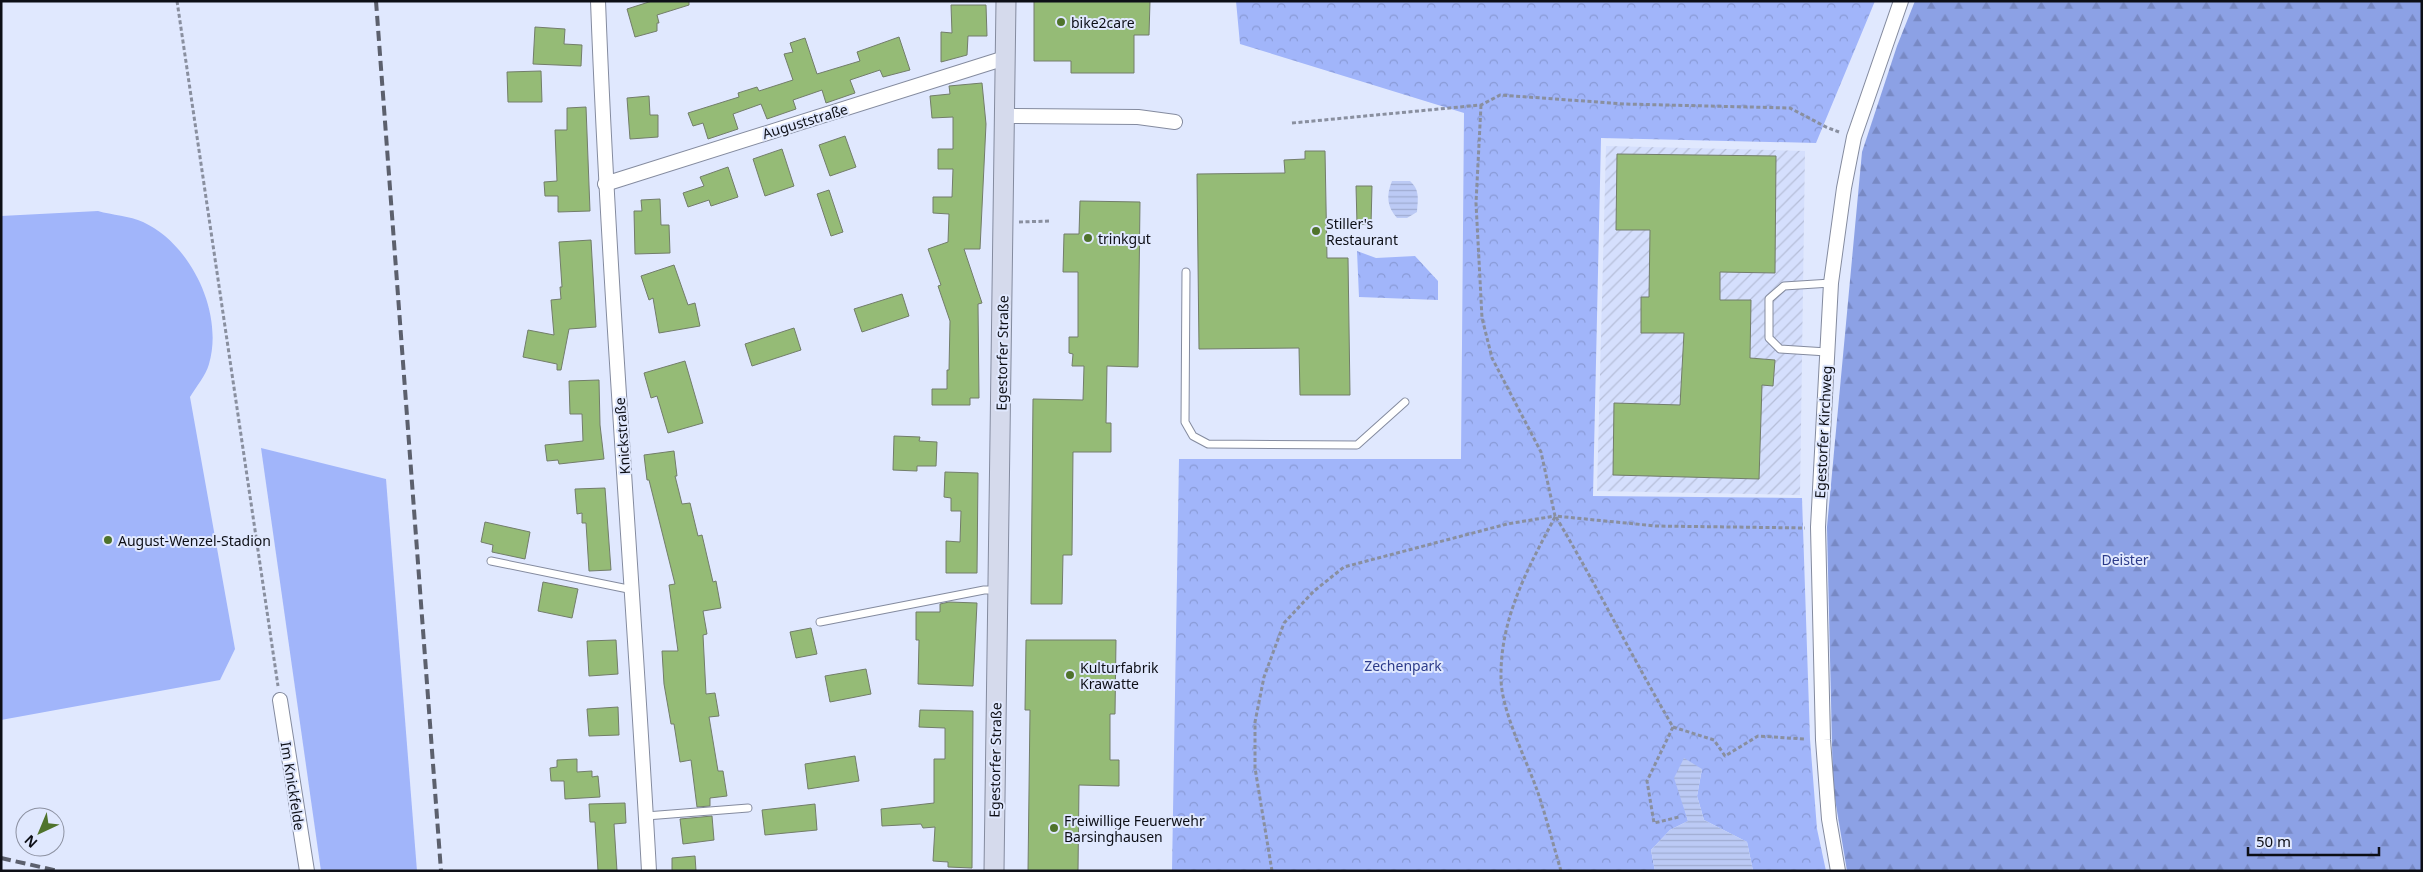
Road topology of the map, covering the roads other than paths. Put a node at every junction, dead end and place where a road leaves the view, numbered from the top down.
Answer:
1 (598, 1) edge
2 (1006, 1) edge
3 (1901, 1) edge
4 (1005, 58) junction
5 (1004, 116) junction
6 (1176, 122) dead end
7 (605, 184) junction
8 (1186, 272) dead end
9 (1831, 283) junction
10 (1827, 352) junction
11 (1405, 402) dead end
12 (491, 561) dead end
13 (633, 590) junction
14 (998, 590) junction
15 (820, 622) dead end
16 (280, 700) road end
17 (748, 808) dead end
18 (646, 816) junction
19 (307, 871) edge
20 (649, 871) edge
21 (994, 871) edge
22 (1838, 871) edge

1 - 7 street, Knickstraße
2 - 4 main road, Egestorfer Straße
3 - 9 street, Egestorfer Kirchweg
4 - 5 main road, Egestorfer Straße
4 - 7 street, Auguststraße
5 - 6 street
5 - 14 main road, Egestorfer Straße
7 - 13 street, Knickstraße
8 - 11 lane
9 - 10 street, Egestorfer Kirchweg
9 - 10 lane
10 - 22 street, Egestorfer Kirchweg
12 - 13 lane
13 - 18 street, Knickstraße
14 - 15 lane
14 - 21 main road, Egestorfer Straße
16 - 19 street, Im Knickfelde
17 - 18 lane
18 - 20 street, Knickstraße

